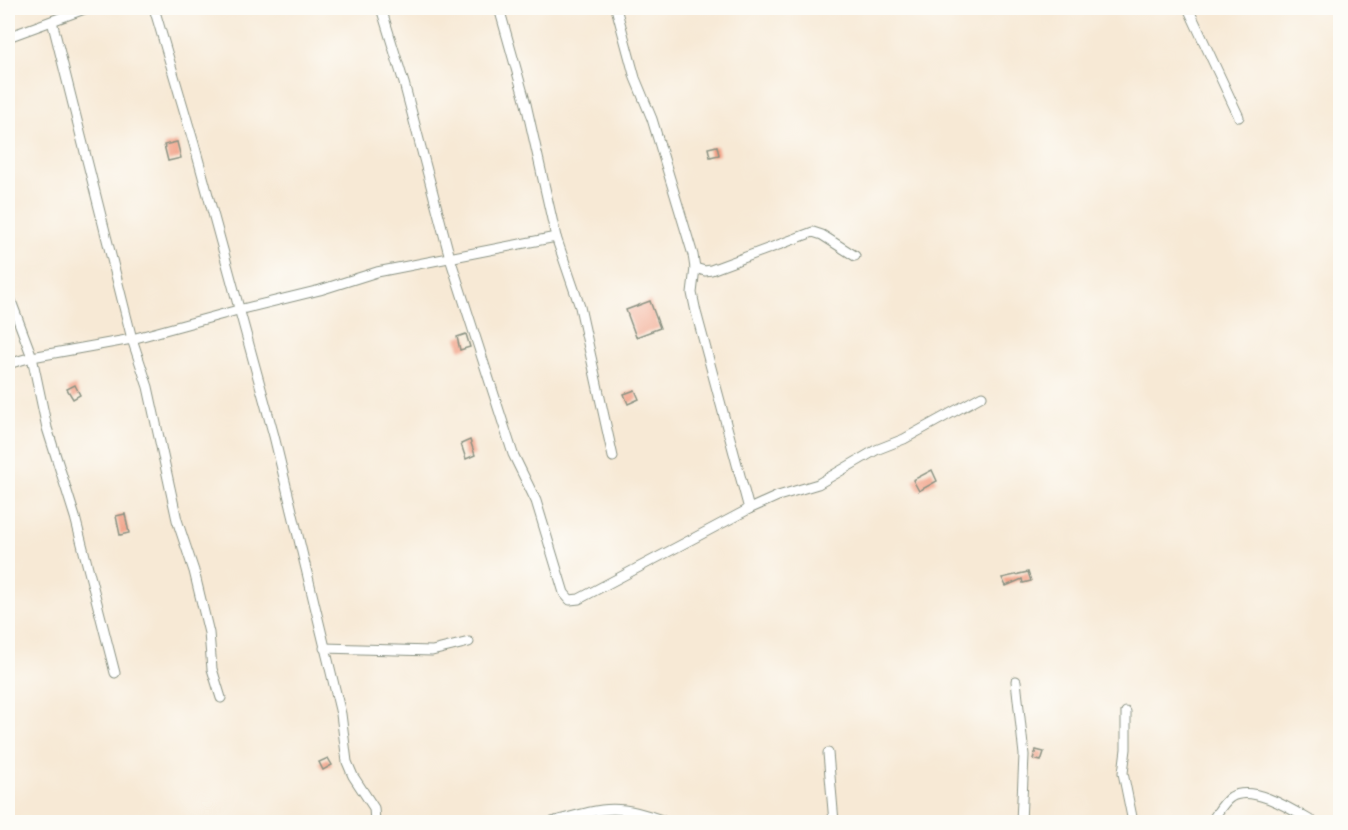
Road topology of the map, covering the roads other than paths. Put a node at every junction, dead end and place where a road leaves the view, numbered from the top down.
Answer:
1 (87, 8) edge
2 (154, 8) edge
3 (381, 8) edge
4 (499, 8) edge
5 (616, 8) edge
6 (1188, 8) edge
7 (52, 21) junction
8 (8, 37) edge
9 (1239, 117) dead end
10 (556, 237) junction
11 (855, 256) dead end
12 (450, 258) junction
13 (695, 268) junction
14 (8, 293) edge
15 (238, 310) junction
16 (132, 339) junction
17 (32, 357) junction
18 (8, 364) edge
19 (982, 396) dead end
20 (613, 457) dead end
21 (749, 509) junction
22 (469, 642) dead end
23 (324, 648) junction
24 (115, 673) dead end
25 (1016, 681) dead end
26 (221, 698) dead end
27 (1125, 712) dead end
28 (828, 753) dead end
29 (593, 810) junction
30 (375, 822) edge
31 (552, 822) edge
32 (596, 822) edge
33 (667, 822) edge
34 (834, 822) edge
35 (1021, 822) edge
36 (1132, 822) edge
37 (1211, 822) edge
38 (1313, 822) edge

1 - 7 street
2 - 15 street
3 - 12 street
4 - 10 street
5 - 13 street
6 - 9 street
7 - 8 street
7 - 16 street
10 - 12 street
10 - 20 street
11 - 13 street
12 - 15 street
12 - 21 street
13 - 21 street
14 - 17 street
15 - 16 street
15 - 23 street
16 - 17 street
16 - 26 street
17 - 18 street
17 - 24 street
19 - 21 street
22 - 23 street
23 - 30 street
25 - 35 street
27 - 36 street
28 - 34 street
29 - 31 street
29 - 32 street
29 - 33 street
37 - 38 street

